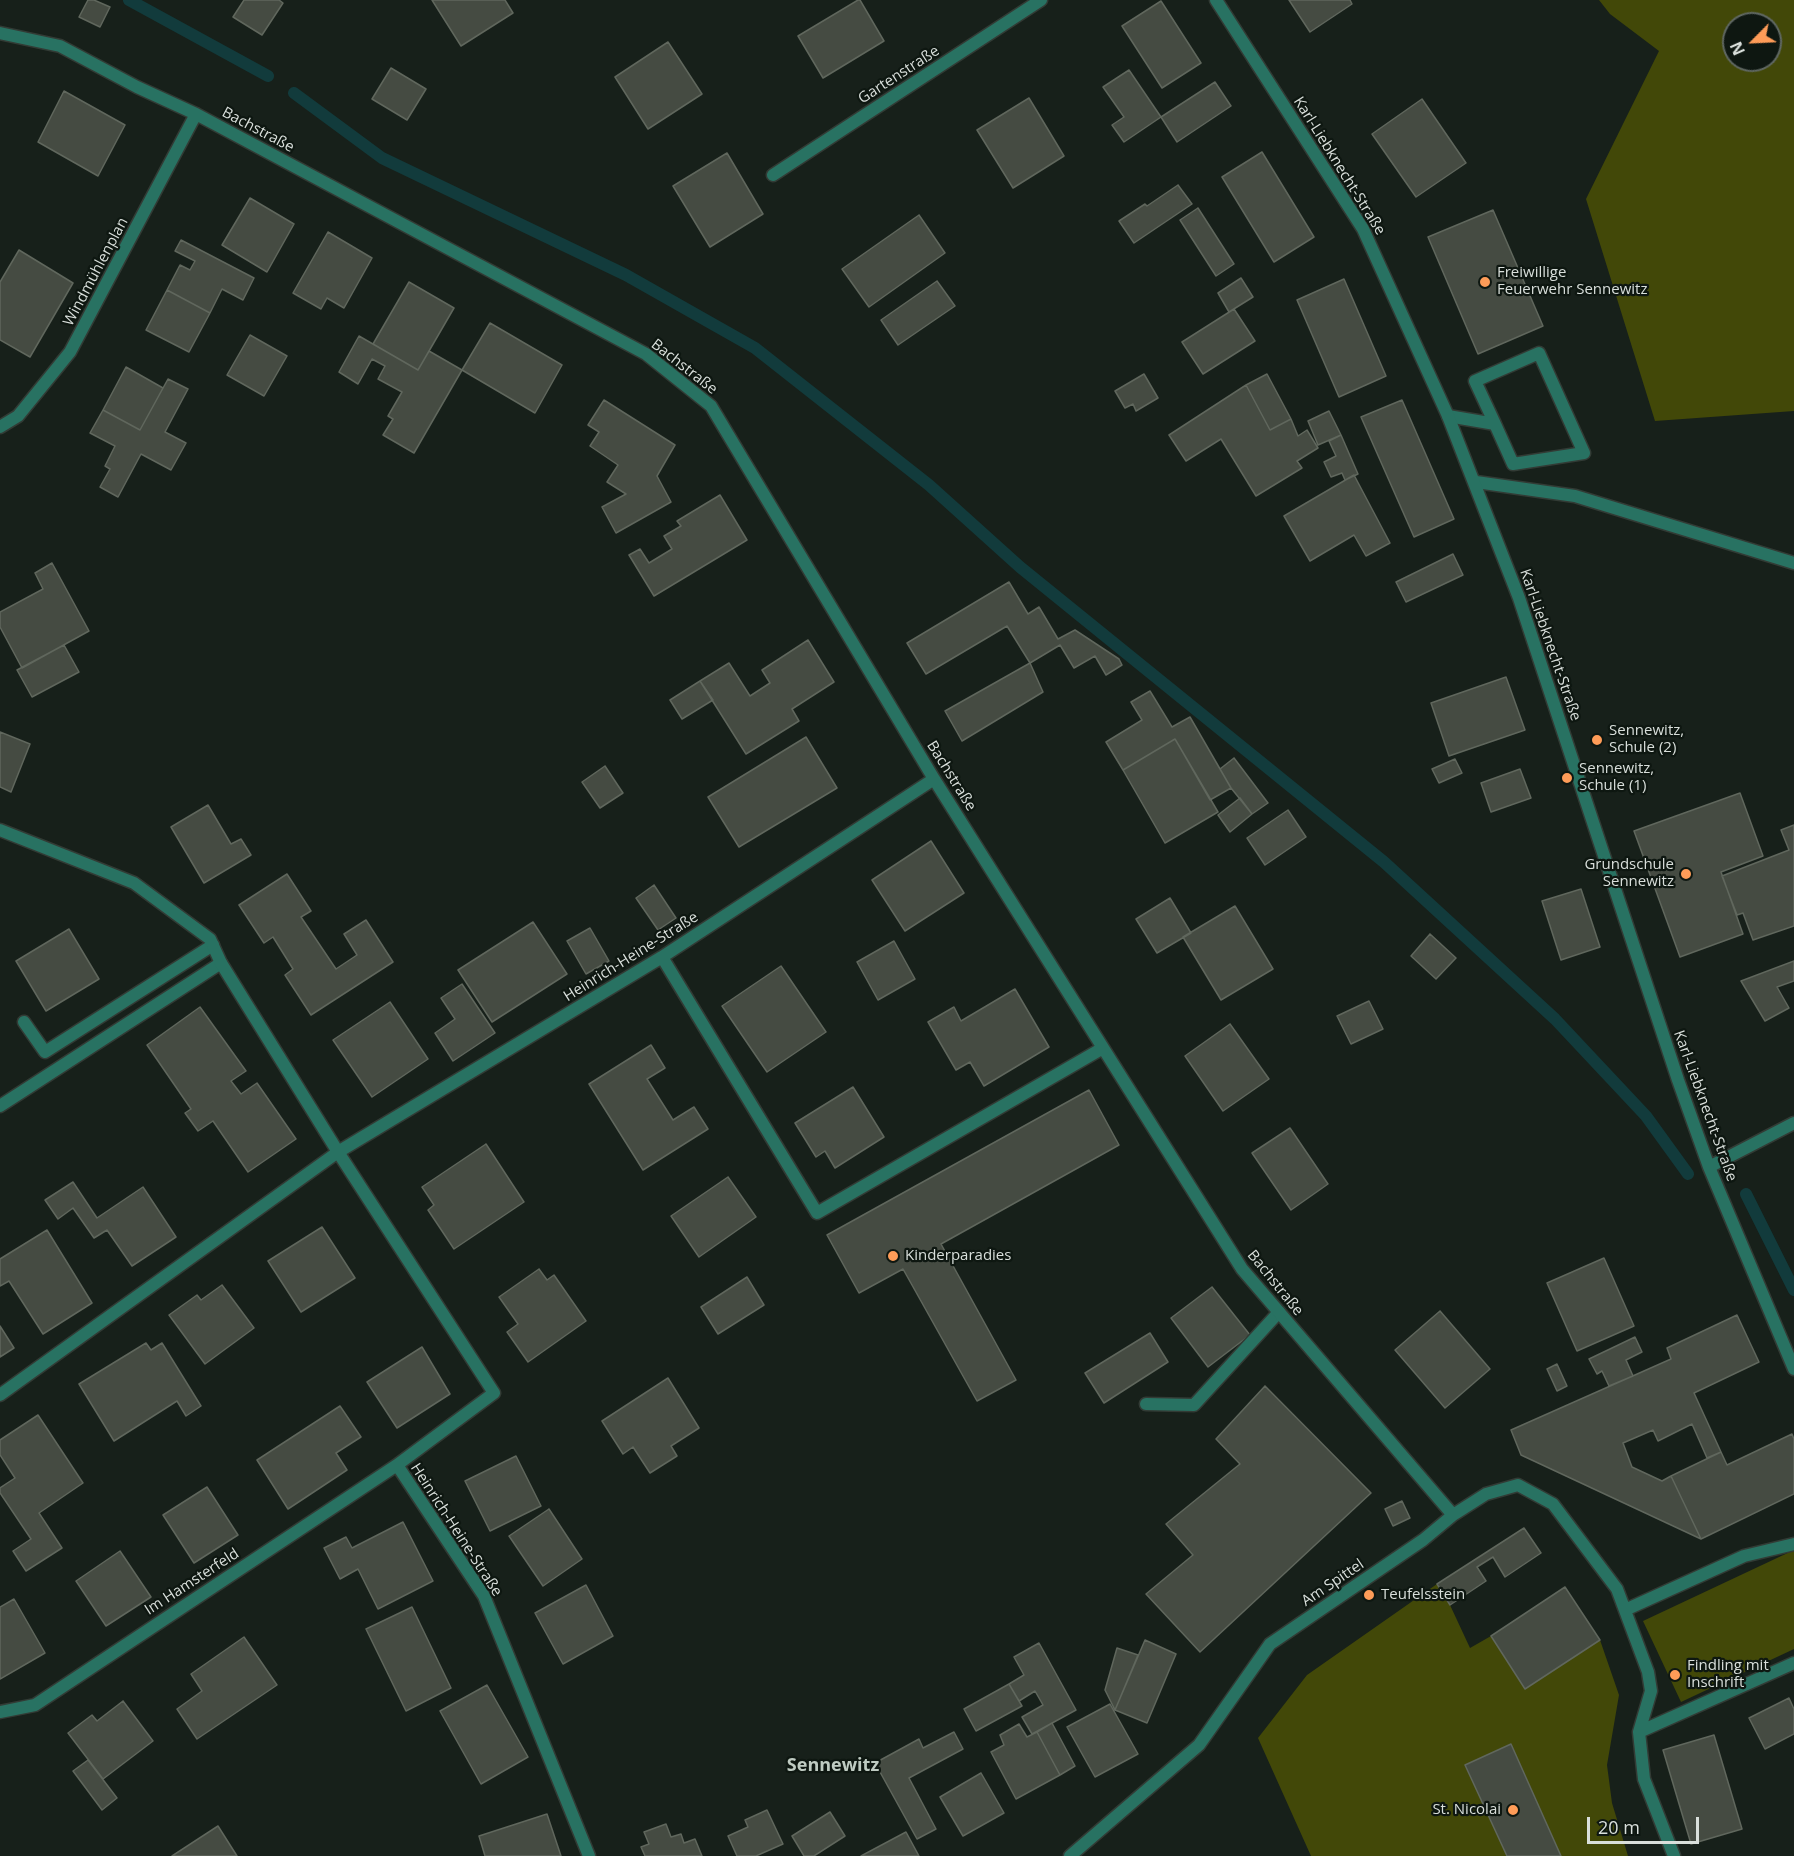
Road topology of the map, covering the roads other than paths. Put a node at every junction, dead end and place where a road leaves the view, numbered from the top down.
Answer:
1 (1041, 0) edge
2 (1216, 0) edge
3 (0, 33) edge
4 (196, 114) junction
5 (773, 175) dead end
6 (1448, 416) junction
7 (1495, 424) junction
8 (0, 427) edge
9 (1476, 482) junction
10 (1794, 562) edge
11 (934, 779) junction
12 (0, 830) edge
13 (213, 945) junction
14 (662, 957) junction
15 (221, 963) junction
16 (24, 1022) dead end
17 (1103, 1048) junction
18 (0, 1106) edge
19 (1794, 1123) edge
20 (338, 1152) junction
21 (1709, 1167) junction
22 (1279, 1312) junction
23 (1794, 1369) edge
24 (0, 1395) edge
25 (1146, 1404) dead end
26 (397, 1465) junction
27 (1453, 1515) junction
28 (1794, 1544) edge
29 (1625, 1610) junction
30 (1794, 1663) edge
31 (0, 1712) edge
32 (1638, 1732) junction
33 (589, 1856) edge
34 (1070, 1856) edge
35 (1674, 1856) edge

1 - 5 street, Gartenstraße
2 - 6 street, Karl-Liebknecht-Straße
3 - 4 street, Bachstraße
4 - 8 street, Windmühlenplan
4 - 11 street, Bachstraße
6 - 7 street
6 - 9 street, Karl-Liebknecht-Straße
7 - 7 street
9 - 10 street
9 - 21 street, Karl-Liebknecht-Straße
11 - 14 street, Heinrich-Heine-Straße
11 - 17 street, Bachstraße
12 - 13 street, Heinrich-Heine-Straße
13 - 15 street, Heinrich-Heine-Straße
13 - 16 street
14 - 17 street
14 - 20 street, Heinrich-Heine-Straße
15 - 18 street
15 - 20 street, Heinrich-Heine-Straße
17 - 22 street, Bachstraße
19 - 21 street
20 - 24 street
20 - 26 street, Heinrich-Heine-Straße
21 - 23 street, Karl-Liebknecht-Straße
22 - 25 street
22 - 27 street, Bachstraße
26 - 31 street, Im Hamsterfeld
26 - 33 street, Heinrich-Heine-Straße
27 - 29 street, Am Spittel
27 - 34 street, Am Spittel
28 - 29 street
29 - 32 street, Am Spittel
30 - 32 street
32 - 35 street

